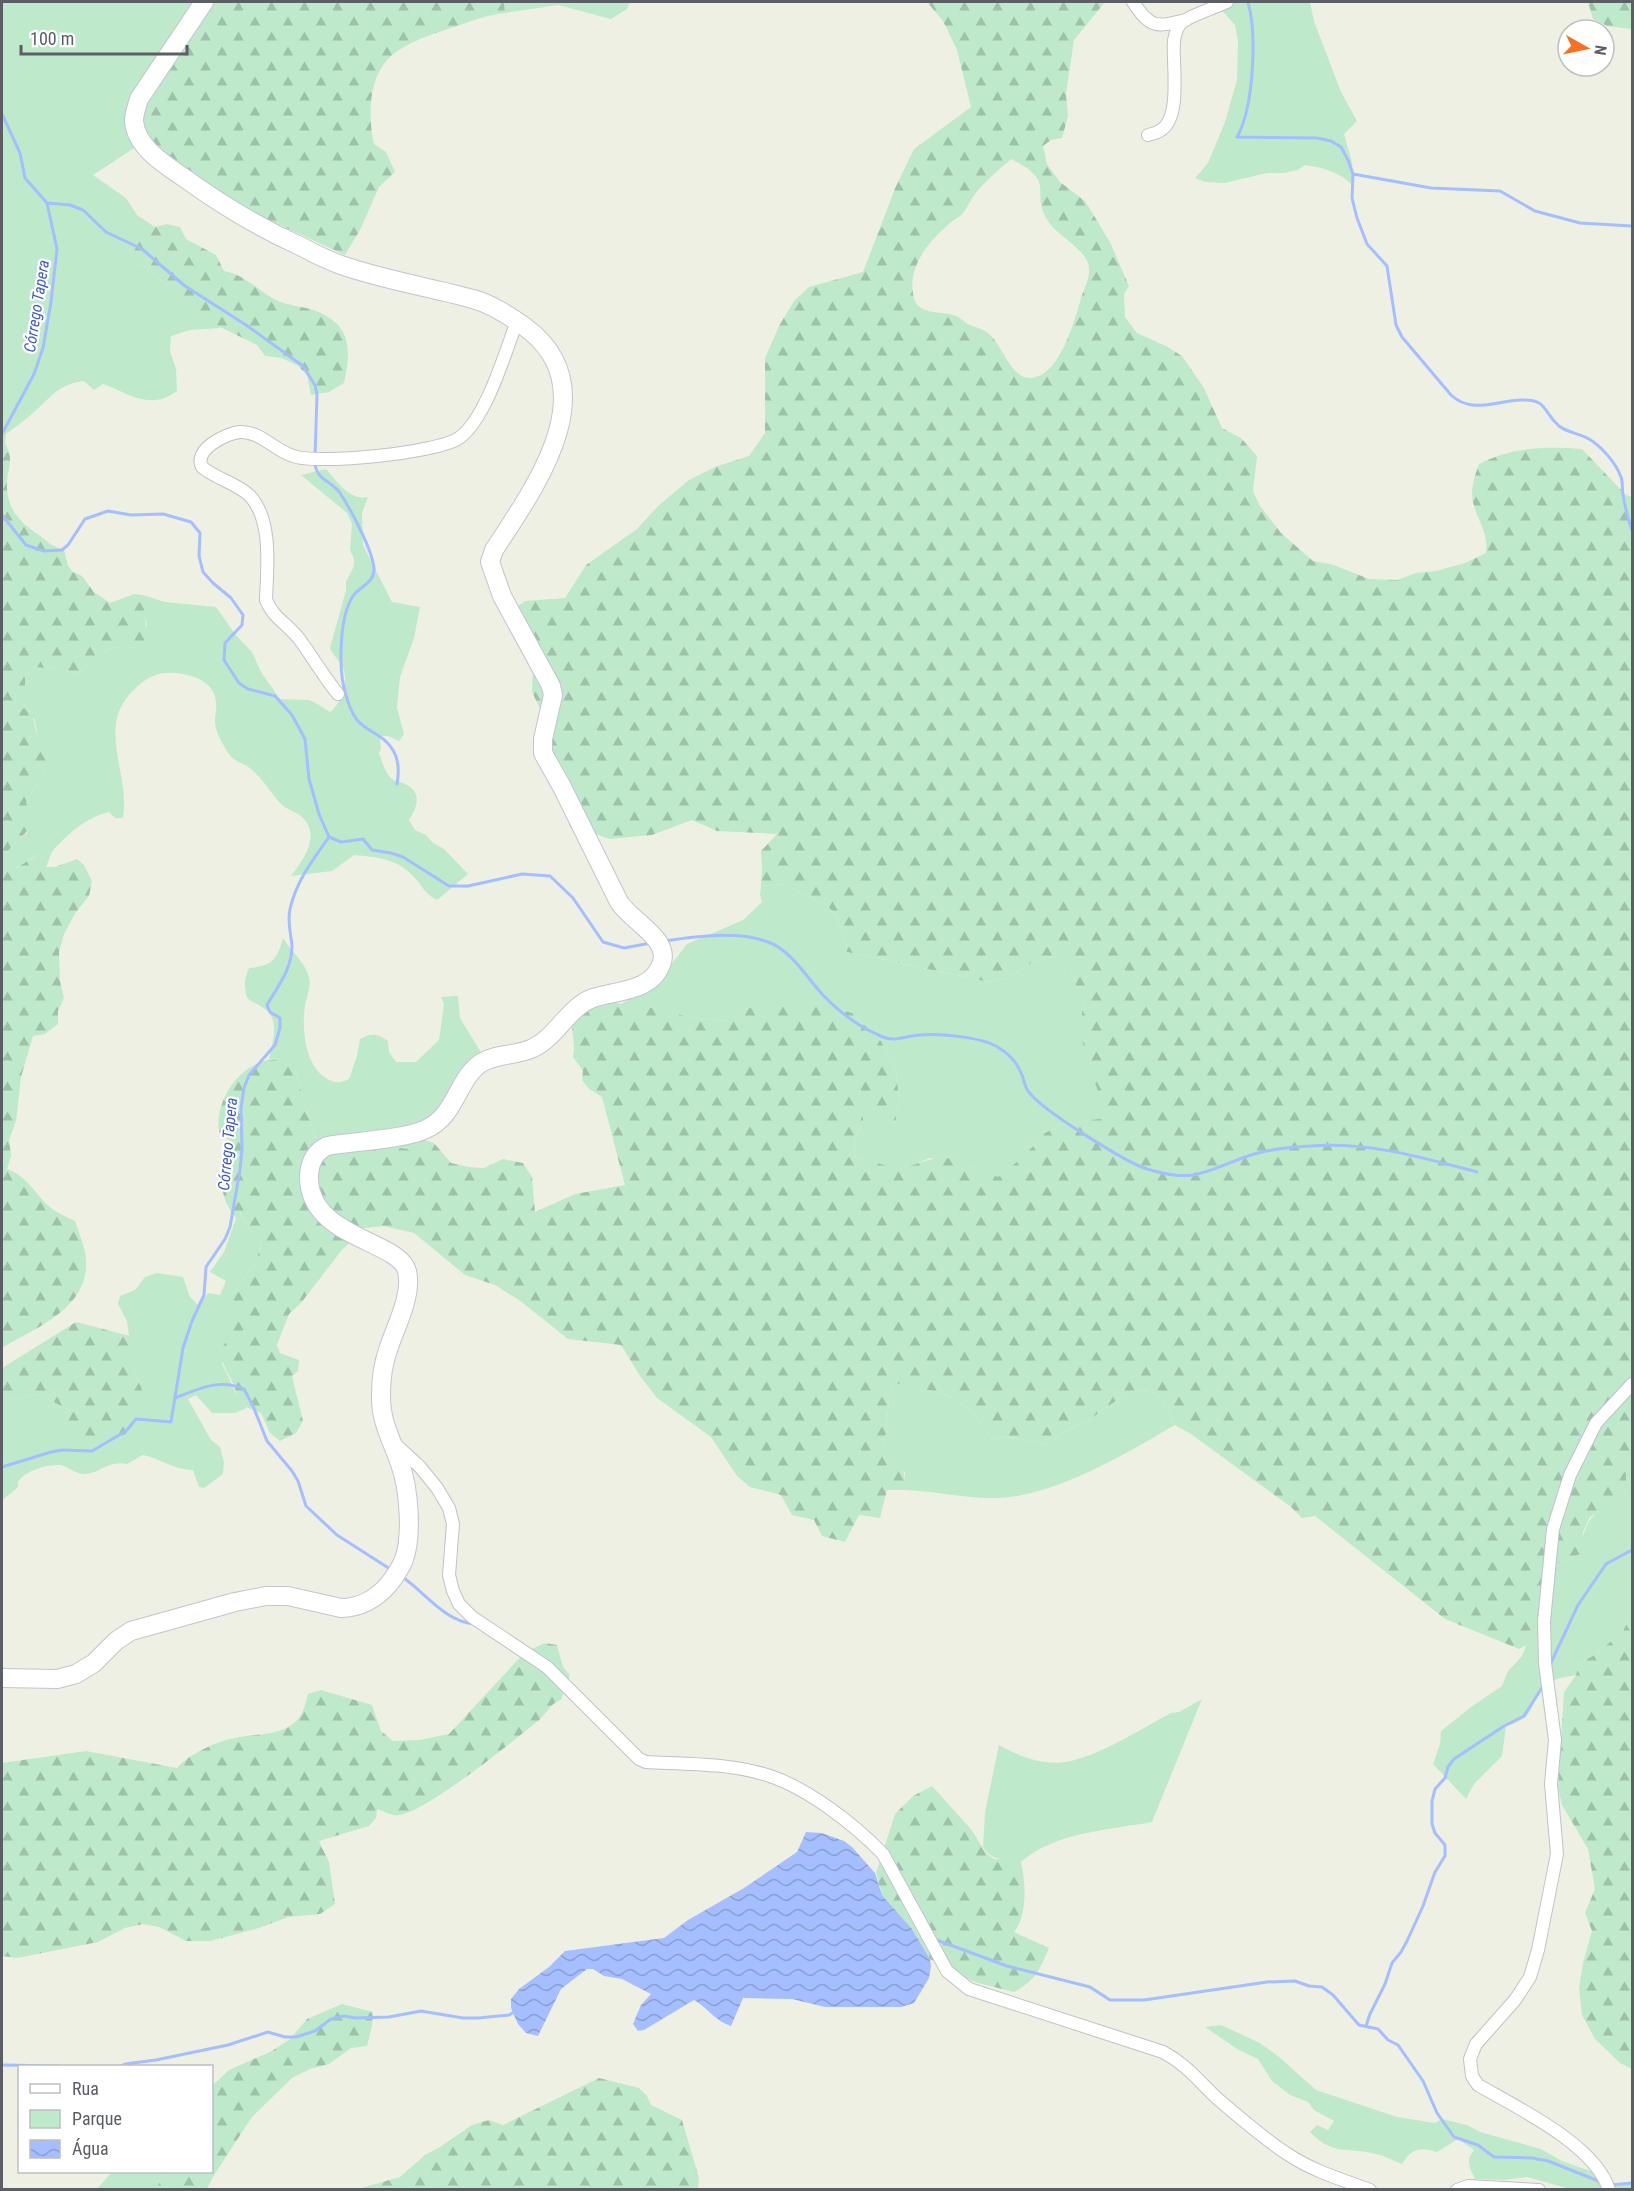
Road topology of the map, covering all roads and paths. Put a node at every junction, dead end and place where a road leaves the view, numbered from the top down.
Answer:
1 (204, 2) edge
2 (1133, 2) edge
3 (1227, 2) edge
4 (1188, 19) junction
5 (1148, 135) dead end
6 (517, 321) junction
7 (338, 694) dead end
8 (1632, 1384) edge
9 (390, 1441) junction
10 (2, 1678) edge
11 (1370, 2190) edge
12 (1457, 2190) edge
13 (1539, 2190) edge
14 (1609, 2190) edge

1 - 6 street
2 - 4 street
3 - 4 street
4 - 5 street
6 - 7 street
6 - 9 street
8 - 14 street
9 - 10 street
9 - 11 street
12 - 13 street

